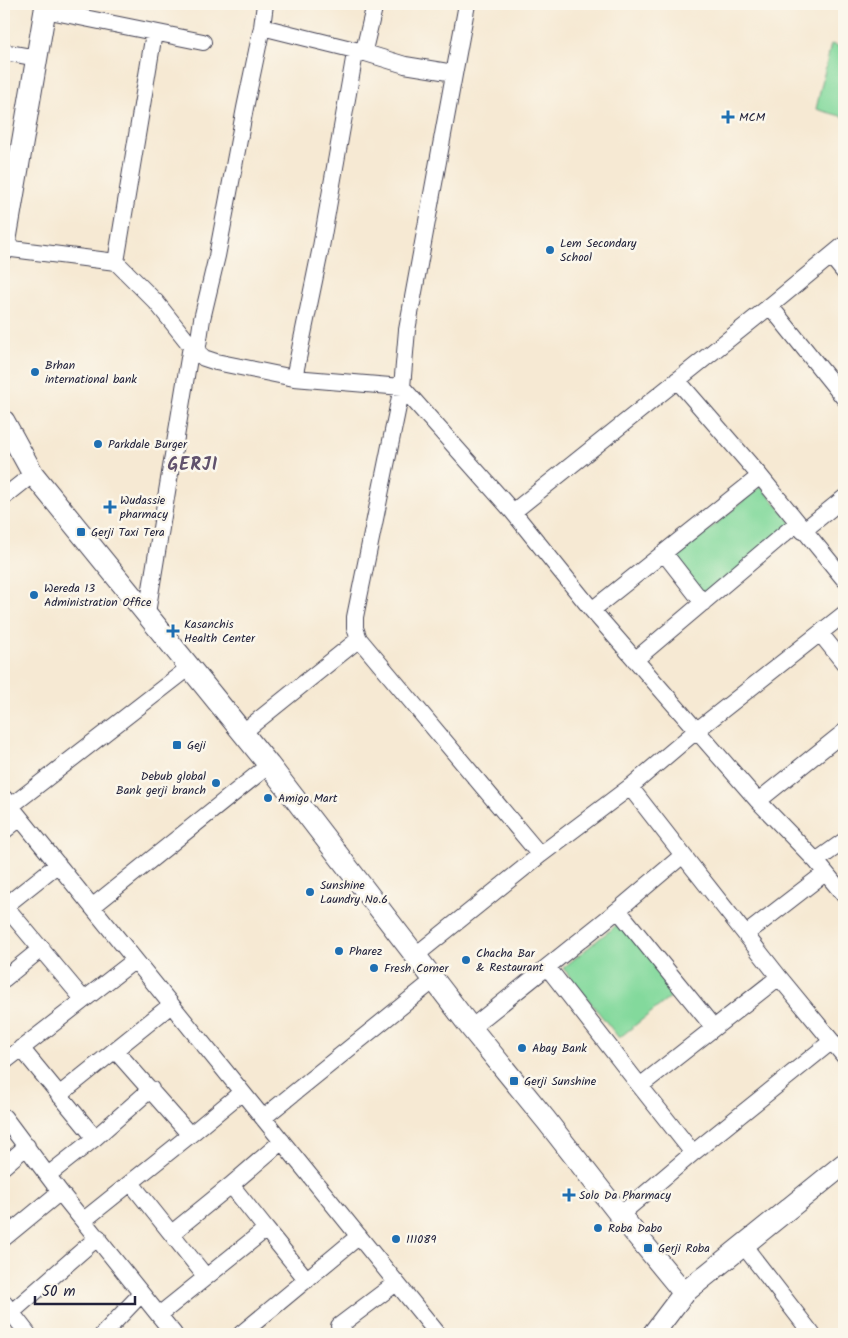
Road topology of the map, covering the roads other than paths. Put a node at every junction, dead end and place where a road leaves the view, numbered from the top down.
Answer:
1 (265, 4) edge
2 (375, 4) edge
3 (467, 4) edge
4 (45, 7) edge
5 (262, 27) junction
6 (154, 33) junction
7 (203, 42) dead end
8 (359, 51) junction
9 (4, 52) edge
10 (37, 58) junction
11 (454, 73) junction
12 (844, 245) edge
13 (4, 248) edge
14 (831, 256) junction
15 (116, 262) junction
16 (844, 272) edge
17 (770, 306) junction
18 (194, 349) junction
19 (294, 378) junction
20 (678, 380) junction
21 (402, 387) junction
22 (844, 398) edge
23 (4, 425) edge
24 (33, 474) junction
25 (760, 476) junction
26 (4, 497) edge
27 (844, 498) edge
28 (512, 512) junction
29 (800, 527) junction
30 (664, 553) junction
31 (844, 579) edge
32 (703, 603) junction
33 (592, 610) junction
34 (147, 613) junction
35 (844, 614) edge
36 (820, 633) junction
37 (359, 639) junction
38 (635, 660) junction
39 (844, 663) edge
40 (190, 667) junction
41 (696, 731) junction
42 (844, 732) edge
43 (242, 733) junction
44 (269, 765) junction
45 (630, 787) junction
46 (758, 801) junction
47 (12, 807) edge
48 (4, 831) edge
49 (844, 841) edge
50 (683, 854) junction
51 (540, 855) junction
52 (58, 864) junction
53 (820, 867) junction
54 (844, 895) edge
55 (4, 906) edge
56 (92, 907) junction
57 (618, 910) junction
58 (746, 934) junction
59 (42, 948) junction
60 (416, 955) junction
61 (135, 960) junction
62 (548, 968) junction
63 (778, 976) junction
64 (4, 979) edge
65 (434, 980) junction
66 (83, 999) junction
67 (171, 1005) junction
68 (471, 1028) junction
69 (714, 1028) junction
70 (832, 1041) junction
71 (21, 1048) junction
72 (115, 1050) junction
73 (844, 1056) edge
74 (4, 1062) edge
75 (640, 1086) junction
76 (151, 1089) junction
77 (242, 1092) junction
78 (59, 1095) junction
79 (4, 1117) edge
80 (263, 1118) junction
81 (190, 1135) junction
82 (95, 1138) junction
83 (282, 1141) junction
84 (27, 1146) junction
85 (693, 1153) junction
86 (844, 1164) edge
87 (4, 1166) edge
88 (48, 1175) junction
89 (131, 1183) junction
90 (231, 1185) junction
91 (60, 1192) junction
92 (620, 1215) junction
93 (84, 1220) junction
94 (266, 1229) junction
95 (172, 1233) junction
96 (359, 1236) junction
97 (98, 1237) junction
98 (4, 1238) edge
99 (744, 1246) junction
100 (206, 1277) junction
101 (307, 1280) junction
102 (396, 1283) junction
103 (684, 1293) junction
104 (141, 1294) junction
105 (6, 1312) edge
106 (159, 1315) junction
107 (338, 1332) edge
108 (246, 1333) edge
109 (656, 1333) edge
110 (28, 1334) edge
111 (103, 1334) edge
112 (174, 1334) edge
113 (438, 1334) edge
114 (812, 1334) edge

1 - 5 street
2 - 8 street
3 - 11 street
4 - 6 street
4 - 10 main road
5 - 8 street
5 - 18 street
6 - 7 street
6 - 15 street
8 - 11 street
8 - 19 street
9 - 10 street
10 - 13 main road
11 - 21 street
12 - 14 street
13 - 15 street
14 - 16 street
14 - 17 street
15 - 18 street
17 - 20 street
17 - 22 street
18 - 19 street
18 - 34 street
19 - 21 street
20 - 25 street
20 - 28 street
21 - 28 street
21 - 37 street
23 - 24 main road
24 - 26 street
24 - 34 main road
25 - 29 street
25 - 30 street
27 - 29 street
28 - 33 street
29 - 31 street
29 - 32 street
30 - 32 street
30 - 33 street
32 - 38 street
33 - 38 street
34 - 40 main road
35 - 36 street
36 - 39 street
36 - 41 street
37 - 43 street
37 - 51 street
38 - 41 street
40 - 43 main road
40 - 47 street
41 - 45 street
41 - 46 street
42 - 46 street
43 - 44 main road
44 - 56 street
44 - 60 main road
45 - 50 street
45 - 51 street
46 - 53 street
47 - 48 street
47 - 52 street
49 - 53 street
50 - 57 street
50 - 58 street
51 - 60 street
52 - 55 street
52 - 56 street
53 - 54 street
53 - 58 street
55 - 59 street
56 - 61 street
57 - 62 street
57 - 69 street
58 - 63 street
59 - 64 street
59 - 66 street
60 - 65 main road
61 - 66 street
61 - 67 street
62 - 68 street
62 - 75 street
63 - 69 street
63 - 70 street
65 - 68 main road
65 - 80 street
66 - 71 street
67 - 72 street
67 - 77 street
68 - 92 main road
69 - 75 street
70 - 73 street
70 - 85 street
71 - 74 street
71 - 78 street
72 - 76 street
72 - 78 street
75 - 85 street
76 - 81 street
76 - 82 street
77 - 80 street
77 - 81 street
78 - 82 street
79 - 84 street
80 - 83 street
81 - 89 street
82 - 88 street
83 - 90 street
83 - 96 street
84 - 87 street
84 - 88 street
85 - 92 street
86 - 99 main road
88 - 91 street
89 - 93 street
89 - 95 street
90 - 94 street
90 - 95 street
91 - 93 street
91 - 98 street
92 - 103 main road
93 - 97 street
94 - 100 street
94 - 101 street
95 - 100 street
96 - 101 street
96 - 102 street
97 - 104 street
97 - 105 street
99 - 103 main road
99 - 114 street
100 - 106 street
101 - 108 street
102 - 107 street
102 - 113 street
103 - 109 main road
104 - 106 street
104 - 111 street
105 - 110 street
106 - 112 street

